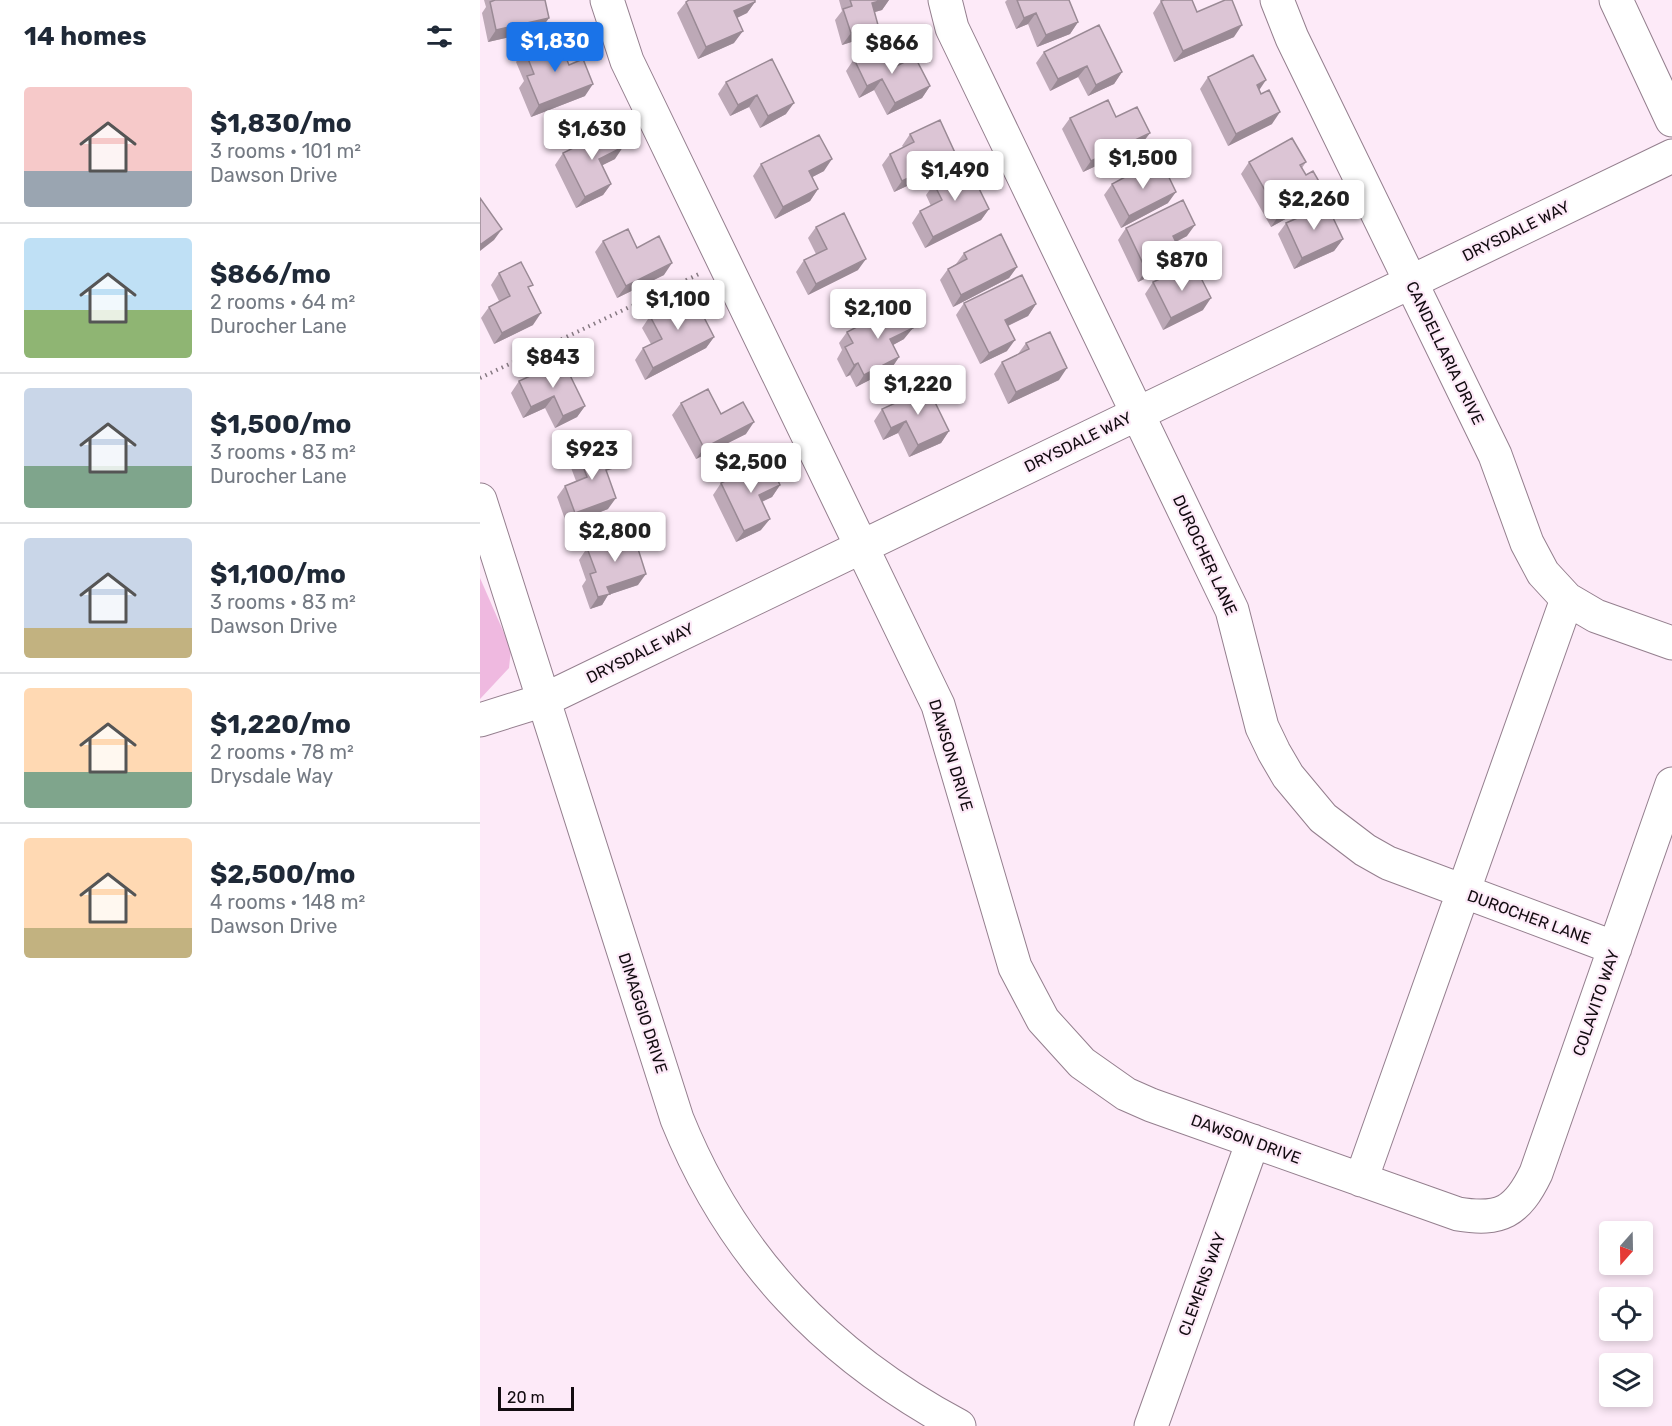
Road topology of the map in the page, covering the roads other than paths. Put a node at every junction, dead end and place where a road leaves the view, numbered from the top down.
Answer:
1 (607, 0) edge
2 (945, 0) edge
3 (1277, 0) edge
4 (1616, 0) edge
5 (1672, 120) edge
6 (1672, 156) edge
7 (1411, 282) junction
8 (1138, 414) junction
9 (480, 500) edge
10 (861, 546) junction
11 (1567, 599) junction
12 (1672, 643) edge
13 (543, 700) junction
14 (480, 720) edge
15 (1672, 784) edge
16 (1463, 892) junction
17 (1615, 948) junction
18 (1253, 1141) junction
19 (1361, 1180) junction
20 (1505, 1212) joint
21 (959, 1426) edge
22 (1151, 1426) edge

1 - 10 street, DAWSON DRIVE
2 - 8 street, DUROCHER LANE
3 - 7 street, CANDELLARIA DRIVE
4 - 5 street
6 - 7 street, DRYSDALE WAY
7 - 8 street, DRYSDALE WAY
7 - 11 street, CANDELLARIA DRIVE
8 - 10 street, DRYSDALE WAY
8 - 16 street, DUROCHER LANE
9 - 13 street, DIMAGGIO DRIVE
10 - 13 street, DRYSDALE WAY
10 - 18 street, DAWSON DRIVE
11 - 12 street, CANDELLARIA DRIVE
11 - 16 street
13 - 14 street, DRYSDALE WAY
13 - 21 street, DIMAGGIO DRIVE
15 - 17 street, COLAVITO WAY
16 - 17 street, DUROCHER LANE
16 - 19 street
17 - 20 street, COLAVITO WAY
18 - 19 street, DAWSON DRIVE
18 - 22 street, CLEMENS WAY
19 - 20 street, DAWSON DRIVE

